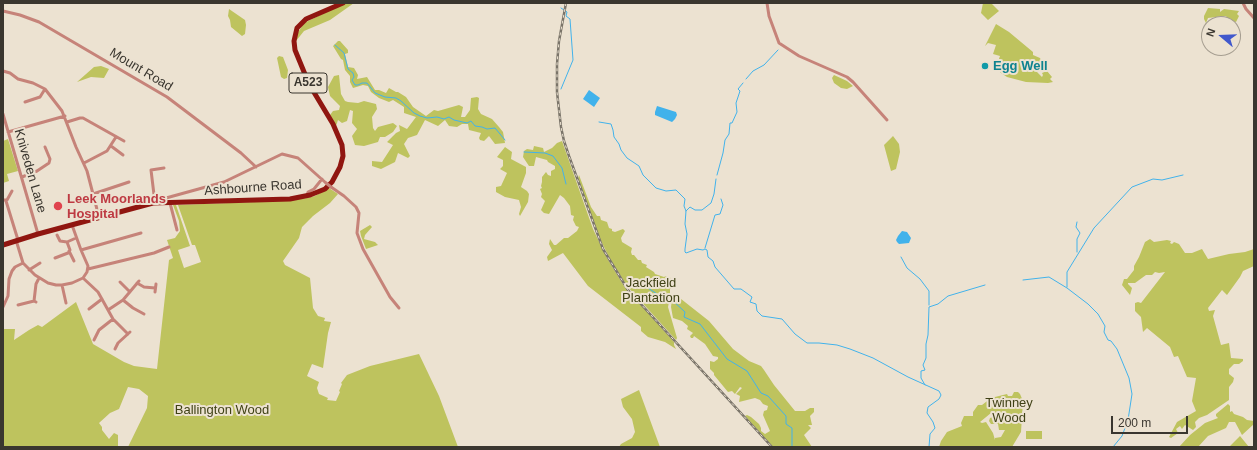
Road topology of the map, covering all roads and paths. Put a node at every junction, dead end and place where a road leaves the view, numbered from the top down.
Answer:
1 (343, 3) edge
2 (766, 3) edge
3 (1243, 3) edge
4 (3, 11) edge
5 (1254, 18) edge
6 (3, 71) edge
7 (45, 89) junction
8 (26, 100) dead end
9 (3, 114) edge
10 (65, 116) junction
11 (887, 120) dead end
12 (67, 122) junction
13 (8, 132) junction
14 (116, 136) junction
15 (124, 141) dead end
16 (111, 146) junction
17 (45, 147) dead end
18 (123, 155) dead end
19 (84, 163) junction
20 (256, 167) junction
21 (164, 168) dead end
22 (22, 177) junction
23 (322, 180) junction
24 (129, 182) dead end
25 (12, 191) dead end
26 (93, 194) junction
27 (307, 194) junction
28 (4, 200) edge
29 (155, 203) junction
30 (163, 203) junction
31 (170, 203) junction
32 (99, 217) junction
33 (72, 225) junction
34 (177, 230) dead end
35 (141, 233) dead end
36 (38, 234) junction
37 (57, 235) dead end
38 (76, 238) junction
39 (17, 240) junction
40 (67, 242) junction
41 (3, 245) edge
42 (169, 247) dead end
43 (81, 250) junction
44 (69, 251) junction
45 (56, 256) dead end
46 (74, 261) dead end
47 (23, 263) junction
48 (40, 263) dead end
49 (88, 269) junction
50 (29, 270) junction
51 (39, 278) junction
52 (83, 278) junction
53 (121, 282) dead end
54 (62, 285) junction
55 (155, 288) dead end
56 (130, 292) junction
57 (102, 299) junction
58 (66, 300) dead end
59 (123, 300) junction
60 (19, 304) dead end
61 (4, 308) edge
62 (399, 308) dead end
63 (91, 309) dead end
64 (108, 310) junction
65 (143, 312) dead end
66 (113, 319) junction
67 (94, 340) dead end
68 (117, 348) dead end

1 - 27 highway, Ashbourne Road / A523
2 - 11 street
3 - 5 street
4 - 20 street, Mount Road
6 - 7 street
7 - 8 street
7 - 10 street
9 - 13 street, Kniveden Lane
10 - 12 street
10 - 13 street
12 - 14 street
12 - 19 street
13 - 22 street, Kniveden Lane
14 - 15 street
14 - 16 street
16 - 18 street
16 - 19 street
17 - 22 street
19 - 26 street
20 - 23 street
20 - 30 street
21 - 29 street
22 - 36 street, Kniveden Lane
23 - 27 street
23 - 62 street, bridge
24 - 26 street
25 - 28 street
26 - 32 street
27 - 31 highway, Ashbourne Road / A523
28 - 39 street
29 - 30 highway, Ashbourne Road / A523
29 - 32 highway, Ashbourne Road / A523
30 - 31 highway, Ashbourne Road / A523
31 - 34 street
32 - 33 highway, Ashbourne Road / A523
33 - 36 highway, Ashbourne Road / A523
33 - 38 street
35 - 43 street
36 - 39 highway, Ashbourne Road / A523
37 - 40 street
38 - 40 street
38 - 43 street
39 - 41 highway, Ashbourne Road / A523
39 - 47 street
40 - 44 street
42 - 49 street
43 - 49 street
44 - 45 street
44 - 46 street
47 - 50 street
47 - 61 street
48 - 50 street
49 - 52 street
50 - 51 street
51 - 54 street
51 - 60 street
52 - 54 street
52 - 57 street
53 - 56 street
54 - 58 street
55 - 56 street
56 - 59 street
57 - 63 street
57 - 64 street
59 - 64 street
59 - 65 street
64 - 66 street
66 - 67 street
66 - 68 street

